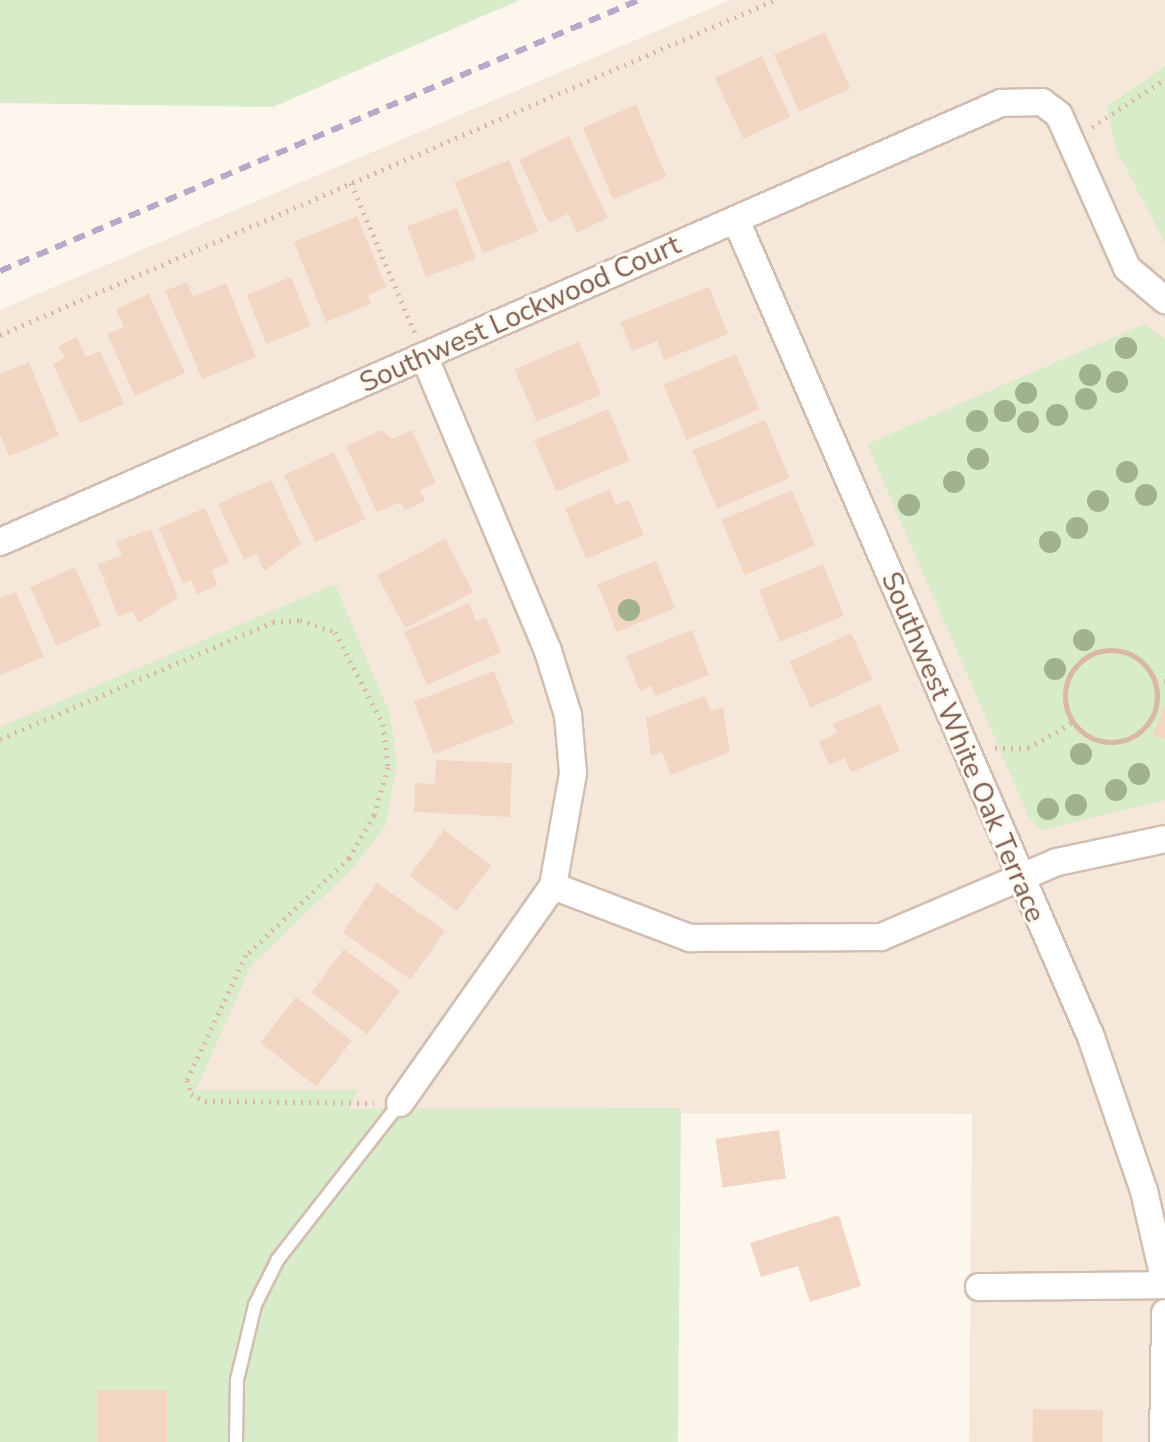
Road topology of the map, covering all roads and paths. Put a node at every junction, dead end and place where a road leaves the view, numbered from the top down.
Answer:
1 (775, 0) edge
2 (1165, 79) edge
3 (1073, 139) junction
4 (351, 183) junction
5 (736, 220) junction
6 (1165, 300) edge
7 (0, 335) edge
8 (424, 356) junction
9 (0, 542) edge
10 (1165, 681) edge
11 (1156, 682) junction
12 (1073, 722) junction
13 (0, 739) edge
14 (962, 747) junction
15 (1165, 839) edge
16 (1017, 876) junction
17 (553, 886) junction
18 (400, 1103) junction
19 (1165, 1284) edge
20 (979, 1287) dead end
21 (1165, 1313) edge
22 (236, 1442) edge
23 (1163, 1442) edge

1 - 4 path
2 - 3 path
3 - 5 street, Southwest Lockwood Court
3 - 6 street
4 - 7 path
4 - 8 path
5 - 8 street, Southwest Lockwood Court
5 - 14 street, Southwest White Oak Terrace
8 - 9 street, Southwest Lockwood Court
8 - 17 street
10 - 11 path
11 - 12 path
11 - 12 path
12 - 14 path
13 - 18 path
14 - 16 street, Southwest White Oak Terrace
15 - 16 street
16 - 17 street
16 - 19 street, Southwest White Oak Terrace
17 - 18 street
18 - 22 lane
19 - 20 street
21 - 23 street

